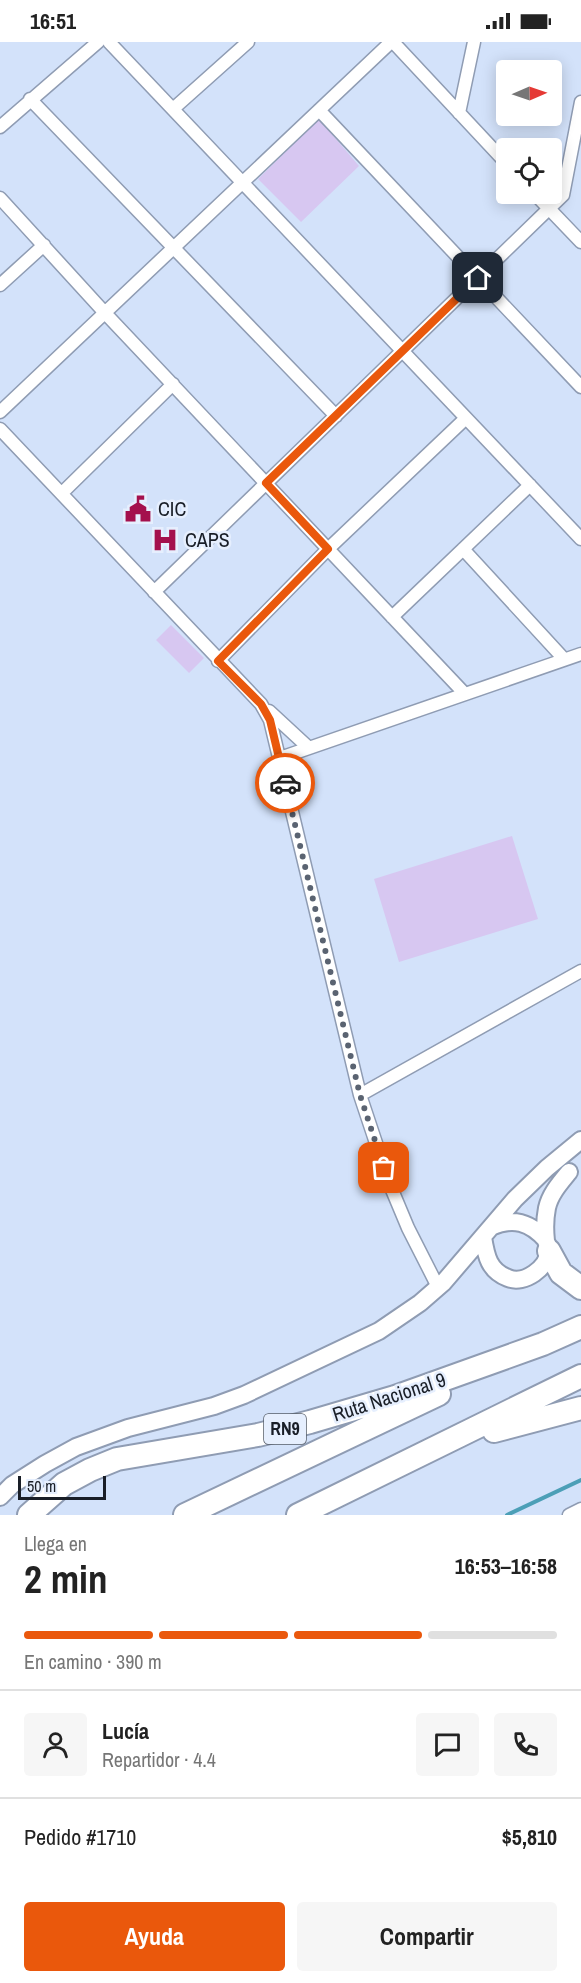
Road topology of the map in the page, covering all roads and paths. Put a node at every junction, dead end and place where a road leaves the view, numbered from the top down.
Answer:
1 (98, 42) edge
2 (109, 42) edge
3 (248, 42) edge
4 (392, 42) edge
5 (474, 42) edge
6 (30, 99) junction
7 (581, 102) edge
8 (173, 109) junction
9 (319, 110) junction
10 (459, 113) junction
11 (0, 127) edge
12 (496, 152) edge
13 (242, 182) junction
14 (0, 198) edge
15 (544, 204) edge
16 (549, 209) junction
17 (581, 242) edge
18 (44, 245) junction
19 (175, 246) junction
20 (478, 278) junction
21 (0, 285) edge
22 (105, 313) junction
23 (403, 351) junction
24 (173, 384) junction
25 (581, 387) edge
26 (0, 412) edge
27 (336, 416) junction
28 (466, 418) junction
29 (0, 429) edge
30 (266, 483) junction
31 (530, 485) junction
32 (62, 493) junction
33 (581, 538) edge
34 (328, 549) junction
35 (463, 549) junction
36 (154, 592) junction
37 (392, 617) junction
38 (581, 654) edge
39 (564, 659) junction
40 (218, 661) junction
41 (465, 694) junction
42 (261, 704) junction
43 (309, 748) junction
44 (280, 758) junction
45 (581, 972) edge
46 (360, 1095) junction
47 (581, 1140) edge
48 (575, 1170) edge
49 (515, 1199) junction
50 (485, 1233) junction
51 (547, 1245) junction
52 (438, 1287) junction
53 (581, 1288) edge
54 (581, 1327) edge
55 (543, 1344) junction
56 (581, 1376) edge
57 (581, 1408) edge
58 (435, 1448) junction
59 (0, 1497) edge
60 (581, 1509) edge
61 (31, 1513) edge
62 (185, 1515) edge
63 (298, 1515) edge
64 (569, 1515) edge

1 - 6 street
2 - 8 street
3 - 8 street
4 - 9 street
4 - 10 street
5 - 10 street
6 - 11 street
6 - 19 street
7 - 16 street
8 - 13 street
9 - 13 street
9 - 20 street
10 - 12 street
13 - 19 street
13 - 23 street
14 - 18 street
15 - 16 street
16 - 17 street
16 - 20 street
18 - 21 street
18 - 22 street
19 - 22 street
19 - 27 street
20 - 23 street
20 - 25 street
22 - 24 street
22 - 26 street
23 - 27 street
23 - 28 street
24 - 30 street
24 - 32 street
27 - 30 street
28 - 31 street
28 - 34 street
29 - 32 street
30 - 34 street
30 - 36 street
31 - 33 street
31 - 35 street
32 - 36 street
34 - 37 street
34 - 40 street
35 - 37 street
35 - 39 street
36 - 40 street
37 - 41 street
38 - 39 street
39 - 41 street
40 - 42 street
41 - 43 street
42 - 43 street
42 - 44 street
43 - 44 street
44 - 46 street
45 - 46 street
46 - 52 street
47 - 49 main road
48 - 49 main road
48 - 51 main road
49 - 50 main road
50 - 51 main road
50 - 51 main road
50 - 52 main road
51 - 53 highway
52 - 59 main road
54 - 55 highway, Ruta Nacional 9 / RN9
55 - 61 highway, Ruta Nacional 9 / RN9
55 - 62 highway
56 - 58 highway
57 - 58 highway
58 - 63 highway
60 - 64 street

